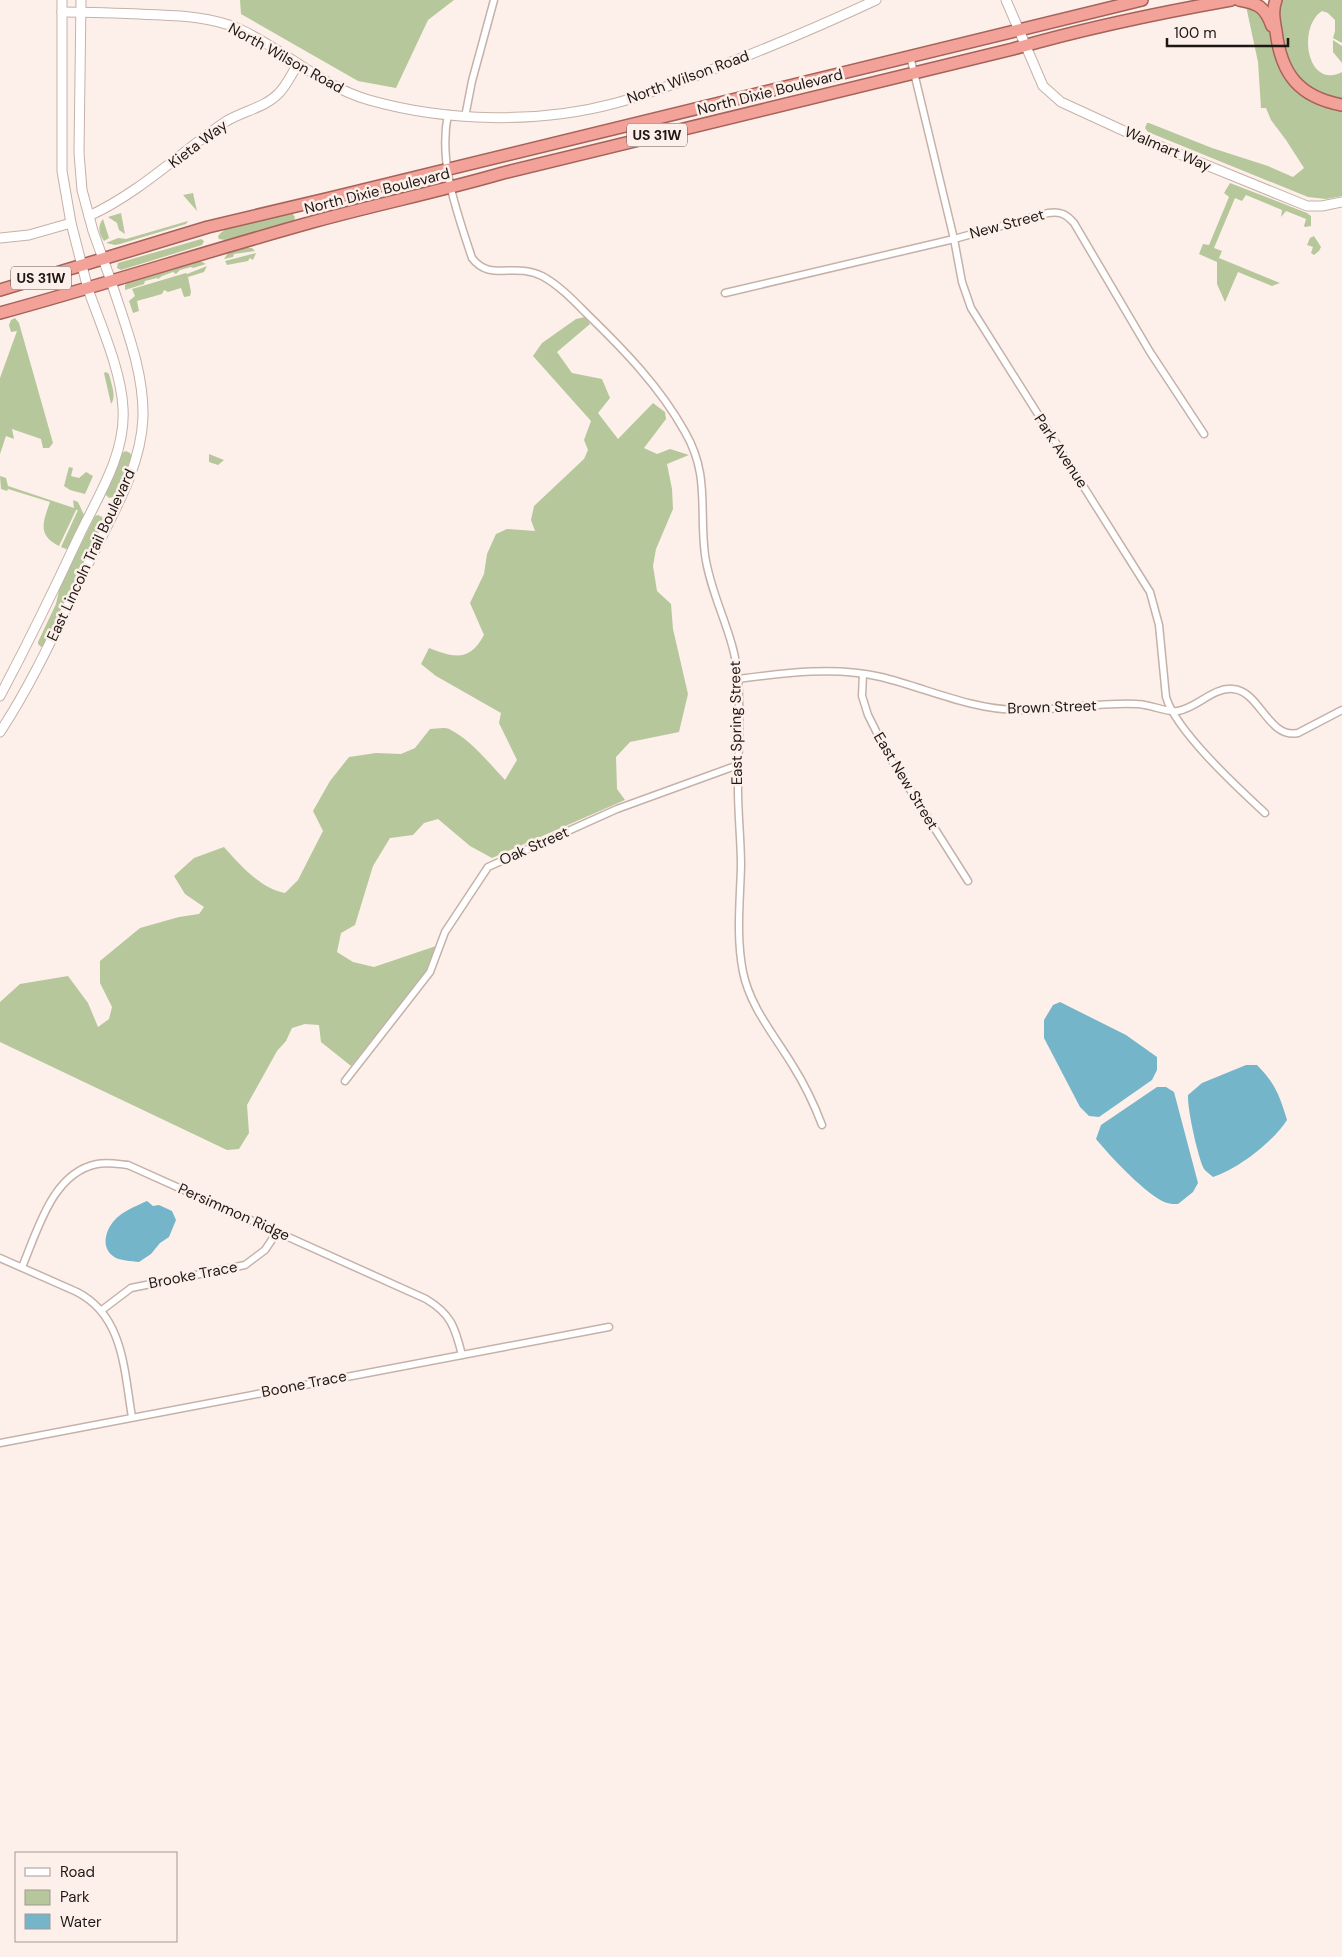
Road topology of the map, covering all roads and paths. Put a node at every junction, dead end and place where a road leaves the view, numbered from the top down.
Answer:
1 (62, 0) edge
2 (81, 0) edge
3 (494, 0) edge
4 (876, 0) edge
5 (1006, 0) edge
6 (1142, 0) edge
7 (1231, 0) edge
8 (1239, 0) edge
9 (1276, 0) edge
10 (62, 12) junction
11 (80, 12) junction
12 (1019, 29) junction
13 (1277, 39) junction
14 (1027, 45) junction
15 (910, 56) junction
16 (298, 64) junction
17 (915, 72) junction
18 (1342, 105) edge
19 (448, 114) junction
20 (465, 117) junction
21 (448, 169) junction
22 (452, 188) junction
23 (1342, 202) edge
24 (89, 216) junction
25 (71, 223) junction
26 (0, 238) edge
27 (954, 239) junction
28 (102, 258) junction
29 (82, 265) junction
30 (111, 281) junction
31 (88, 288) junction
32 (0, 290) edge
33 (725, 293) dead end
34 (0, 313) edge
35 (1204, 434) dead end
36 (863, 674) junction
37 (738, 679) junction
38 (0, 696) edge
39 (1342, 710) edge
40 (1172, 711) junction
41 (0, 732) edge
42 (738, 765) junction
43 (1265, 813) dead end
44 (968, 881) dead end
45 (345, 1082) dead end
46 (822, 1125) dead end
47 (277, 1232) junction
48 (0, 1258) edge
49 (22, 1267) junction
50 (102, 1310) junction
51 (609, 1327) dead end
52 (462, 1355) junction
53 (132, 1417) junction
54 (0, 1443) edge

1 - 10 street, East Lincoln Trail Boulevard
2 - 11 street, East Lincoln Trail Boulevard
3 - 20 street
4 - 20 street, North Wilson Road
5 - 12 street, Walmart Way
6 - 12 highway, North Dixie Boulevard / US 31W
7 - 14 highway, North Dixie Boulevard / US 31W
8 - 13 highway
9 - 13 highway
10 - 11 street, North Wilson Road
10 - 25 street, East Lincoln Trail Boulevard
11 - 16 street, North Wilson Road
11 - 24 street, East Lincoln Trail Boulevard
12 - 14 street, Walmart Way
12 - 15 highway, North Dixie Boulevard / US 31W
13 - 18 highway
14 - 17 highway, North Dixie Boulevard / US 31W
14 - 23 street, Walmart Way
15 - 17 street, Park Avenue
15 - 21 highway, North Dixie Boulevard / US 31W
16 - 19 street, North Wilson Road
16 - 24 street, Kieta Way
17 - 22 highway, North Dixie Boulevard / US 31W
17 - 27 street, Park Avenue
19 - 20 street, North Wilson Road
19 - 21 street
21 - 22 street
21 - 28 highway, North Dixie Boulevard / US 31W
22 - 30 highway, North Dixie Boulevard / US 31W
22 - 37 street, East Spring Street
24 - 28 street, East Lincoln Trail Boulevard
25 - 26 street
25 - 29 street, East Lincoln Trail Boulevard
27 - 33 street, New Street
27 - 35 street, New Street
27 - 40 street, Park Avenue
28 - 29 highway, North Dixie Boulevard / US 31W
28 - 30 street, East Lincoln Trail Boulevard
29 - 31 street, East Lincoln Trail Boulevard
29 - 32 highway, US 31W
30 - 31 highway, North Dixie Boulevard / US 31W
30 - 41 street, East Lincoln Trail Boulevard
31 - 34 highway, US 31W
31 - 38 street, East Lincoln Trail Boulevard
36 - 37 street, Brown Street
36 - 40 street, Brown Street
36 - 44 street, East New Street
37 - 42 street, East Spring Street
39 - 40 street, Brown Street
40 - 43 street, Park Avenue
42 - 45 street, Oak Street
42 - 46 street, East Spring Street
47 - 49 street, Persimmon Ridge
47 - 50 street, Brooke Trace
47 - 52 street, Persimmon Ridge
48 - 49 street
49 - 50 street
50 - 53 street
51 - 52 street, Boone Trace
52 - 53 street, Boone Trace
53 - 54 street, Boone Trace

